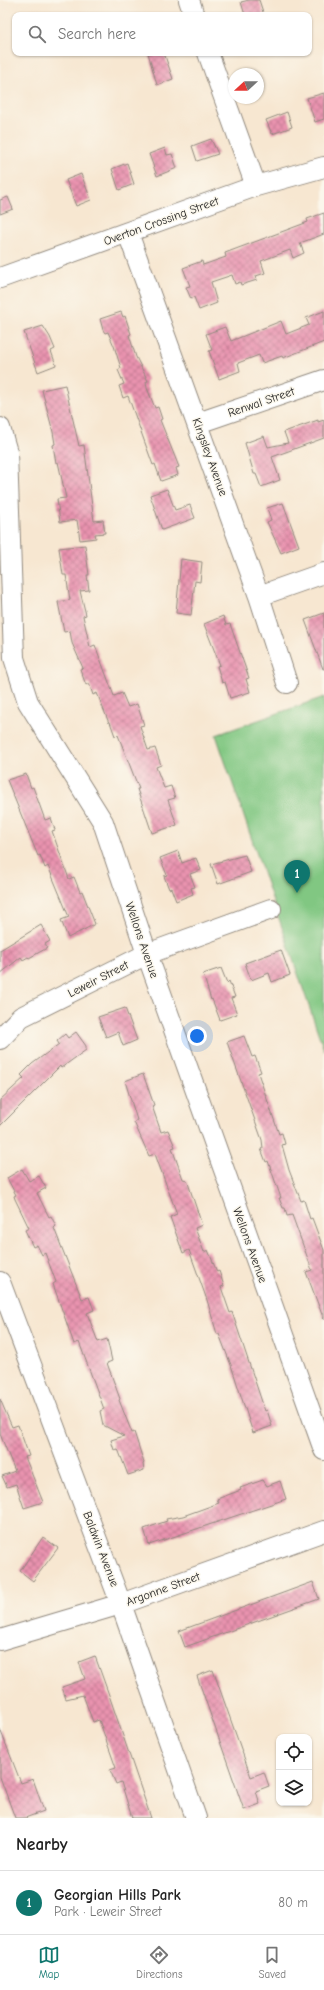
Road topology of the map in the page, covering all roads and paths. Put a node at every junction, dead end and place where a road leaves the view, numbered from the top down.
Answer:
1 (189, 0) edge
2 (193, 12) edge
3 (209, 56) edge
4 (324, 167) edge
5 (256, 186) junction
6 (128, 233) junction
7 (0, 278) edge
8 (324, 380) edge
9 (198, 423) junction
10 (0, 428) edge
11 (324, 574) edge
12 (259, 596) junction
13 (287, 683) dead end
14 (271, 909) dead end
15 (147, 954) junction
16 (0, 1039) edge
17 (0, 1282) edge
18 (324, 1450) edge
19 (324, 1531) edge
20 (121, 1604) junction
21 (0, 1640) edge
22 (196, 1818) edge

1 - 2 street
3 - 5 street
4 - 5 street, Overton Crossing Street
5 - 6 street, Overton Crossing Street
6 - 7 street, Overton Crossing Street
6 - 9 street, Kingsley Avenue
8 - 9 street, Renwal Street
9 - 12 street, Kingsley Avenue
10 - 15 street, Wellons Avenue
11 - 12 street
12 - 13 street, Kingsley Avenue
14 - 15 street, Leweir Street
15 - 16 street, Leweir Street
15 - 18 street, Wellons Avenue
17 - 20 street, Baldwin Avenue
19 - 20 street, Argonne Street
20 - 21 street, Argonne Street
20 - 22 street, Baldwin Avenue

